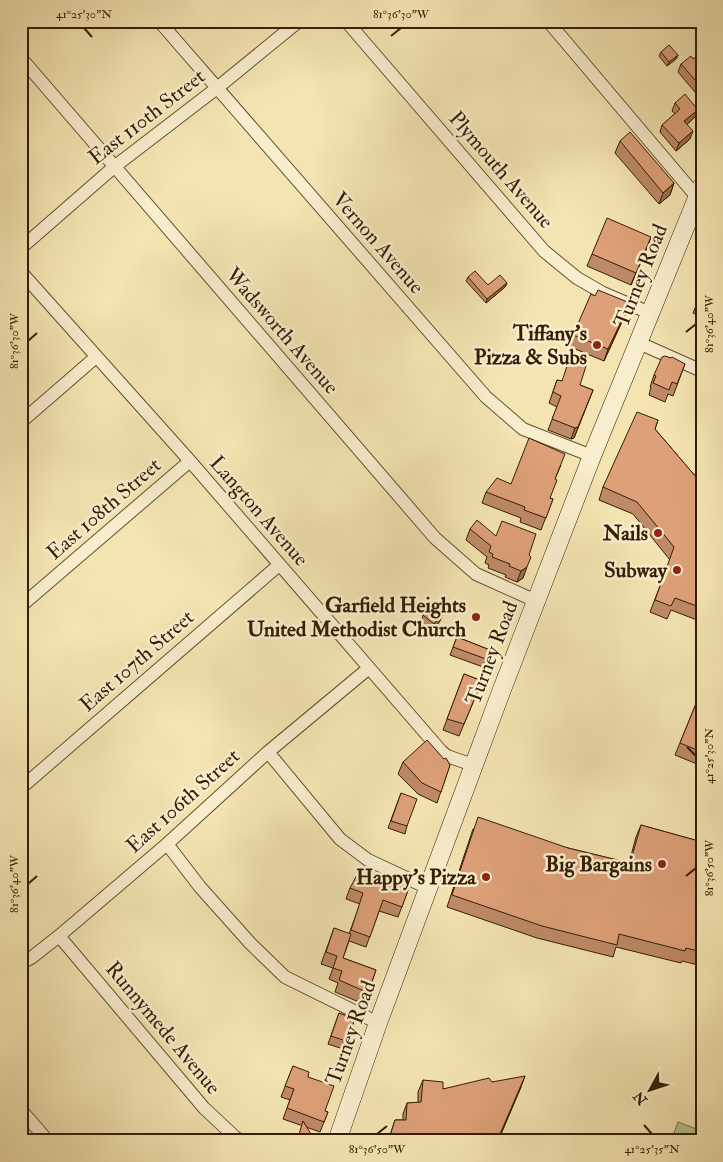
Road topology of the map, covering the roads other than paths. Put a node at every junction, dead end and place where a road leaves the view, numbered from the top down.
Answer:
1 (159, 21) edge
2 (299, 21) edge
3 (346, 21) edge
4 (548, 21) edge
5 (21, 58) edge
6 (217, 88) junction
7 (114, 167) junction
8 (699, 192) edge
9 (21, 248) edge
10 (21, 272) edge
11 (650, 313) junction
12 (639, 343) junction
13 (96, 357) junction
14 (702, 371) edge
15 (21, 422) edge
16 (592, 456) junction
17 (190, 461) junction
18 (279, 565) junction
19 (536, 601) junction
20 (21, 606) edge
21 (369, 668) junction
22 (268, 752) junction
23 (473, 766) junction
24 (21, 788) edge
25 (167, 844) junction
26 (428, 888) junction
27 (59, 936) junction
28 (21, 963) edge
29 (378, 1023) junction
30 (21, 1110) edge
31 (48, 1141) edge
32 (241, 1141) edge
33 (336, 1141) edge

1 - 6 street, Vernon Avenue
2 - 6 street, East 110th Street
3 - 11 street, Plymouth Avenue
4 - 8 street
5 - 7 street, Wadsworth Avenue
6 - 7 street, East 110th Street
6 - 16 street, Vernon Avenue
7 - 9 street, East 110th Street
7 - 19 street, Wadsworth Avenue
8 - 11 main road, Turney Road
10 - 13 street, Langton Avenue
11 - 12 main road, Turney Road
12 - 14 street
12 - 16 main road, Turney Road
13 - 15 street
13 - 17 street, Langton Avenue
16 - 19 main road, Turney Road
17 - 18 street, Langton Avenue
17 - 20 street, East 108th Street
18 - 21 street, Langton Avenue
18 - 24 street, East 107th Street
19 - 23 main road, Turney Road
21 - 22 street, East 106th Street
21 - 23 street, Langton Avenue
22 - 25 street, East 106th Street
22 - 26 street
23 - 26 main road, Turney Road
25 - 27 street, East 106th Street
25 - 29 street
26 - 29 main road, Turney Road
27 - 28 street, East 106th Street
27 - 32 street, Runnymede Avenue
29 - 33 main road, Turney Road
30 - 31 street

